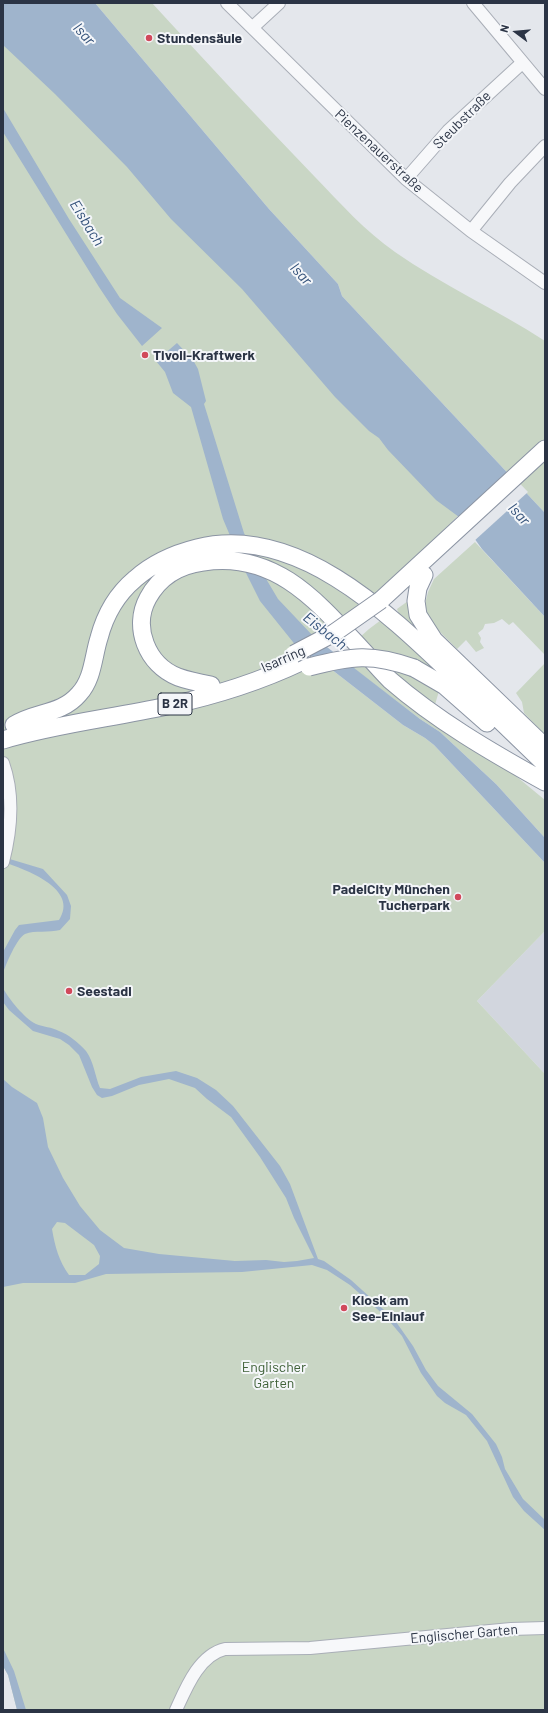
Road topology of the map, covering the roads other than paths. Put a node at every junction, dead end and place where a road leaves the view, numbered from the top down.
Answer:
1 (227, 3) edge
2 (279, 3) edge
3 (473, 3) edge
4 (253, 27) junction
5 (522, 63) junction
6 (545, 89) edge
7 (545, 146) edge
8 (406, 180) junction
9 (471, 230) junction
10 (545, 283) edge
11 (545, 449) edge
12 (545, 463) edge
13 (210, 553) junction
14 (426, 568) junction
15 (298, 663) junction
16 (211, 685) junction
17 (8, 727) edge
18 (3, 740) edge
19 (545, 747) edge
20 (3, 763) edge
21 (545, 764) edge
22 (545, 779) edge
23 (545, 782) edge
24 (4, 857) edge
25 (545, 1628) edge
26 (176, 1710) edge

1 - 4 street, Pienzenauerstraße
2 - 4 street
3 - 5 street
4 - 8 street, Pienzenauerstraße
5 - 6 street
5 - 8 street, Steubstraße
7 - 9 street
8 - 9 street, Pienzenauerstraße
9 - 10 street, Pienzenauerstraße
11 - 14 highway, Isarring / B 2R
12 - 14 highway, Isarring / B 2R
13 - 16 highway
13 - 17 highway
13 - 21 highway
13 - 23 highway
14 - 15 highway, Isarring / B 2R
14 - 19 highway
15 - 16 highway, Isarring
15 - 18 highway, Isarring / B 2R
15 - 22 highway, bridge
16 - 17 highway, Isarring
20 - 24 street
25 - 26 street, Englischer Garten

